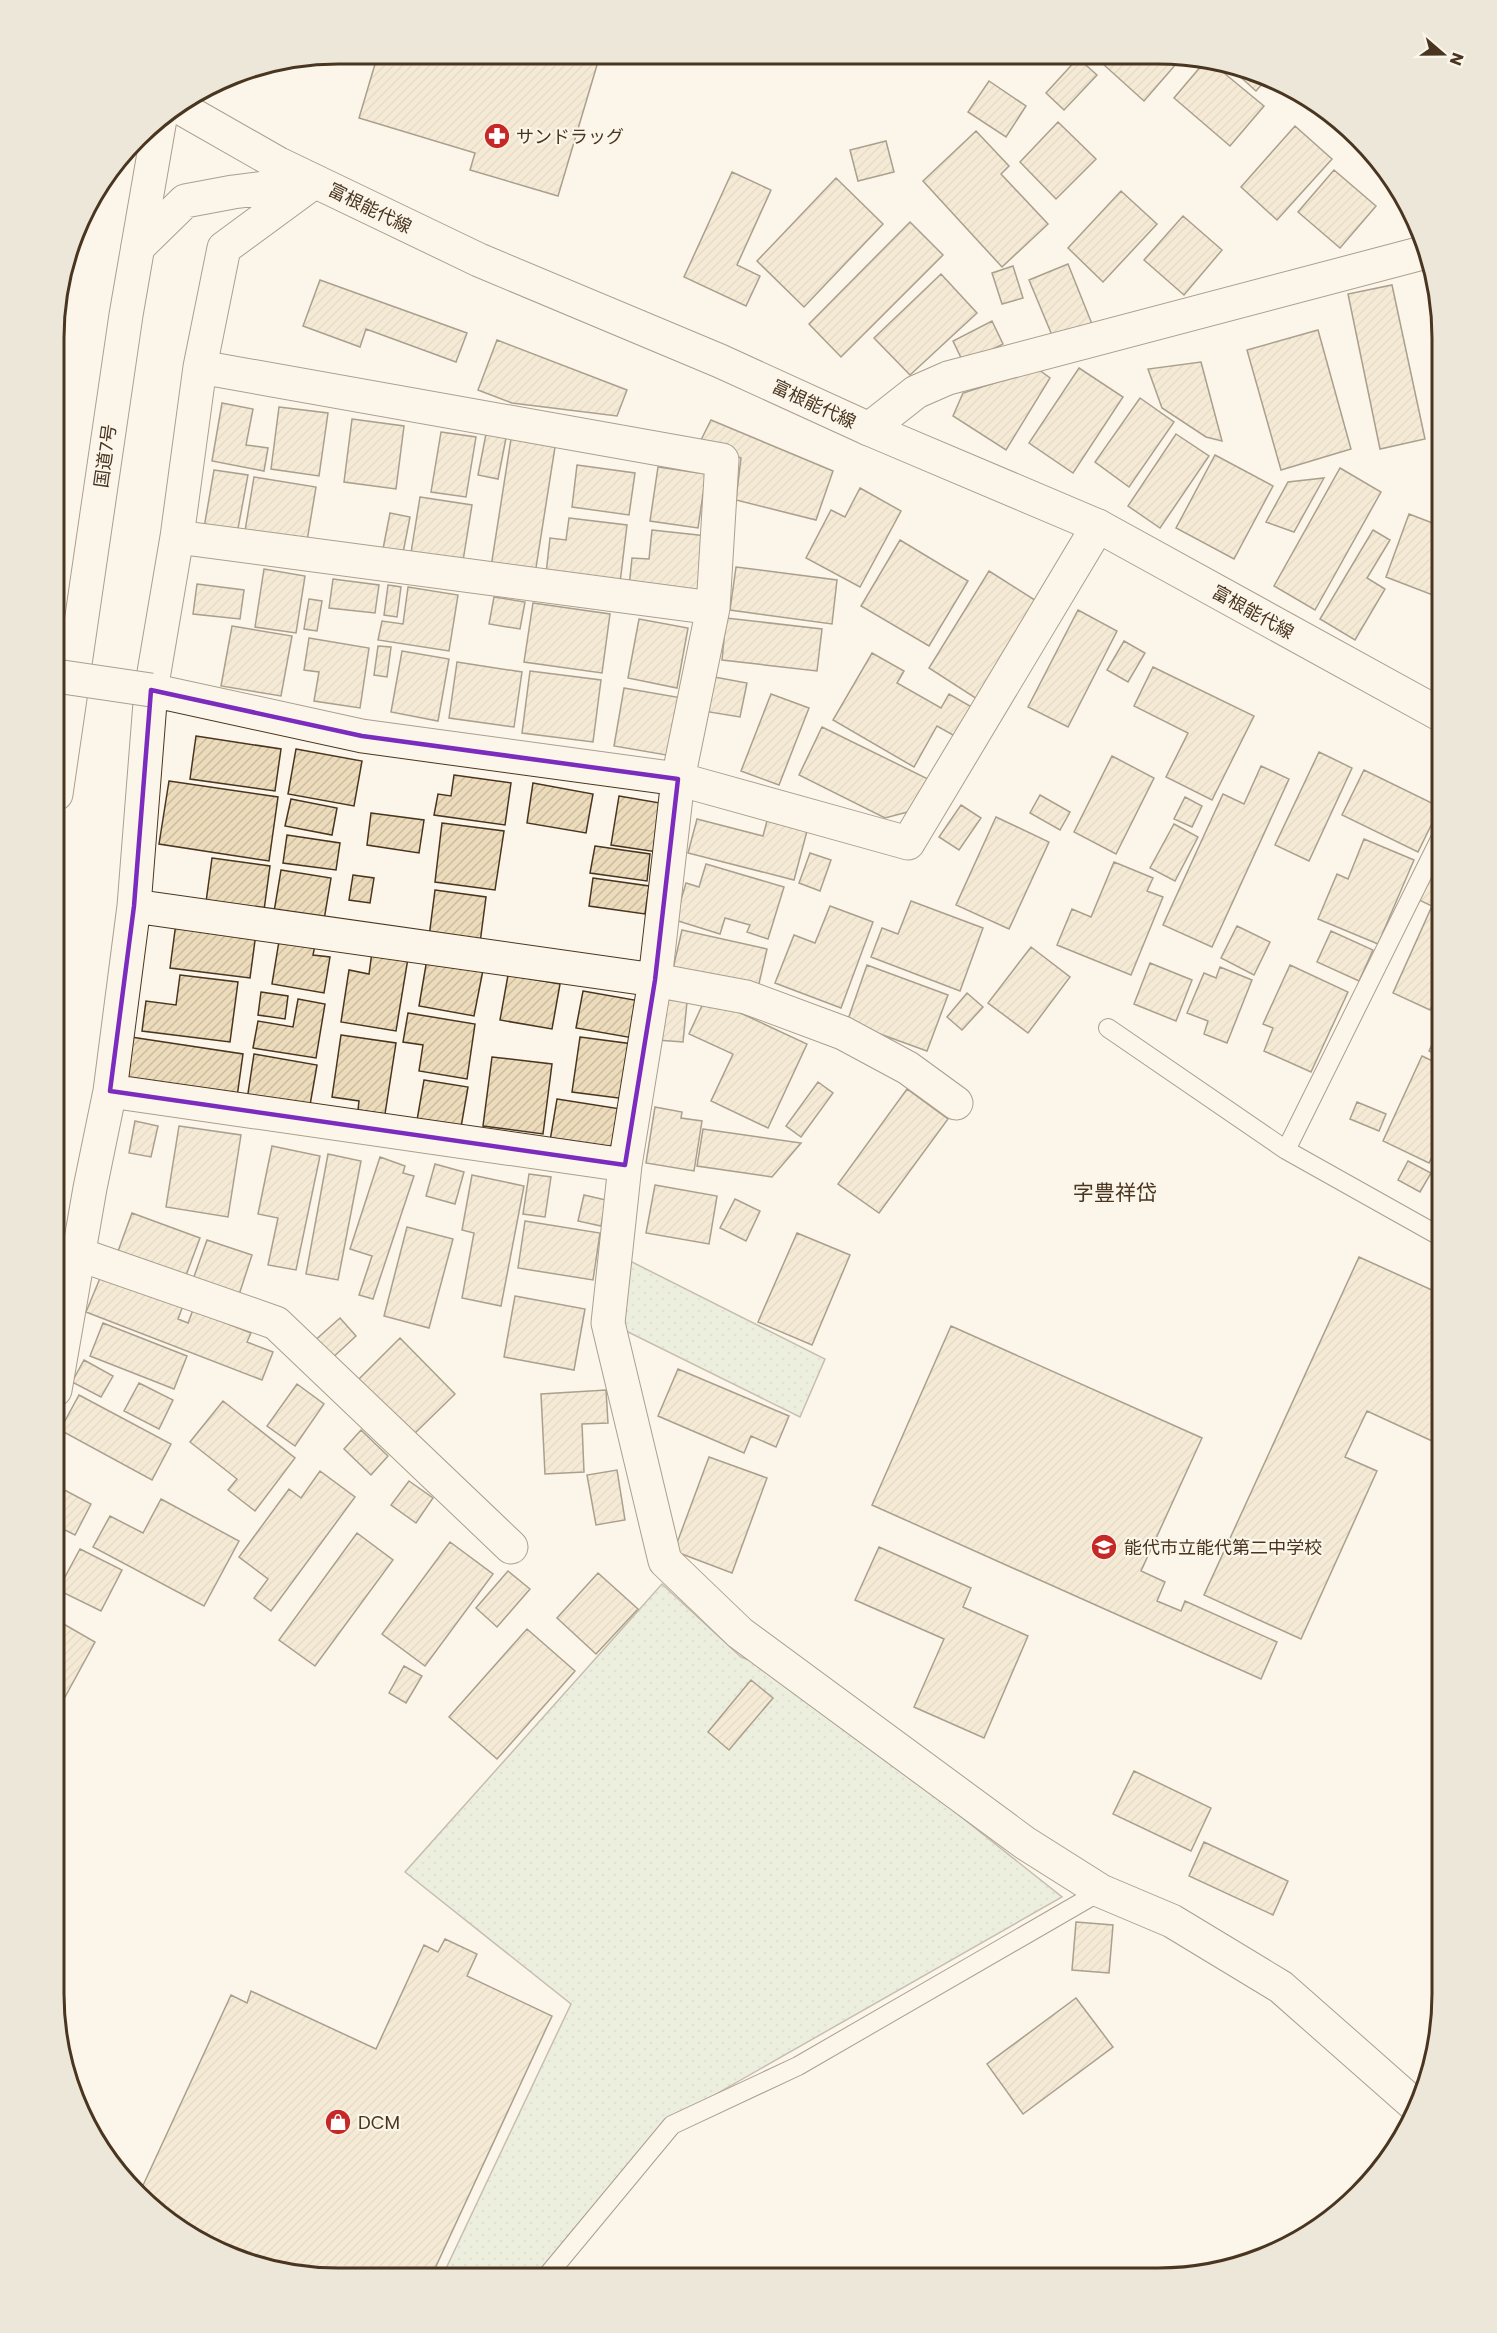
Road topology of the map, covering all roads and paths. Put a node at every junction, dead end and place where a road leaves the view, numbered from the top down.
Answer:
1 (186, 111) edge
2 (158, 132) edge
3 (314, 182) junction
4 (138, 248) junction
5 (1419, 254) edge
6 (200, 367) junction
7 (869, 429) junction
8 (1098, 526) junction
9 (177, 537) junction
10 (713, 608) junction
11 (64, 677) edge
12 (151, 690) junction
13 (1432, 710) edge
14 (64, 741) edge
15 (678, 779) junction
16 (1432, 854) edge
17 (134, 906) junction
18 (655, 980) junction
19 (1108, 1028) dead end
20 (110, 1091) junction
21 (956, 1104) dead end
22 (1286, 1150) junction
23 (625, 1164) junction
24 (1432, 1232) edge
25 (78, 1254) junction
26 (64, 1337) edge
27 (511, 1547) dead end
28 (1101, 1891) junction
29 (1411, 2102) edge
30 (553, 2268) edge

1 - 3 main road, 富根能代線
2 - 4 main road, 国道7号
3 - 4 main road
3 - 6 main road
3 - 7 main road, 富根能代線
4 - 14 main road, 国道7号
5 - 7 main road
6 - 9 main road
6 - 10 main road
7 - 8 main road, 富根能代線
8 - 13 main road, 富根能代線
8 - 15 main road
9 - 10 main road
9 - 12 main road
10 - 15 main road
11 - 12 main road, bridge
12 - 15 main road
12 - 17 main road
15 - 18 main road
16 - 22 lane
17 - 18 main road
17 - 20 main road
18 - 21 main road
18 - 23 main road
19 - 22 lane
20 - 23 main road
20 - 25 main road
22 - 24 lane
23 - 28 main road
25 - 26 main road
25 - 27 main road
28 - 29 main road
28 - 30 lane

